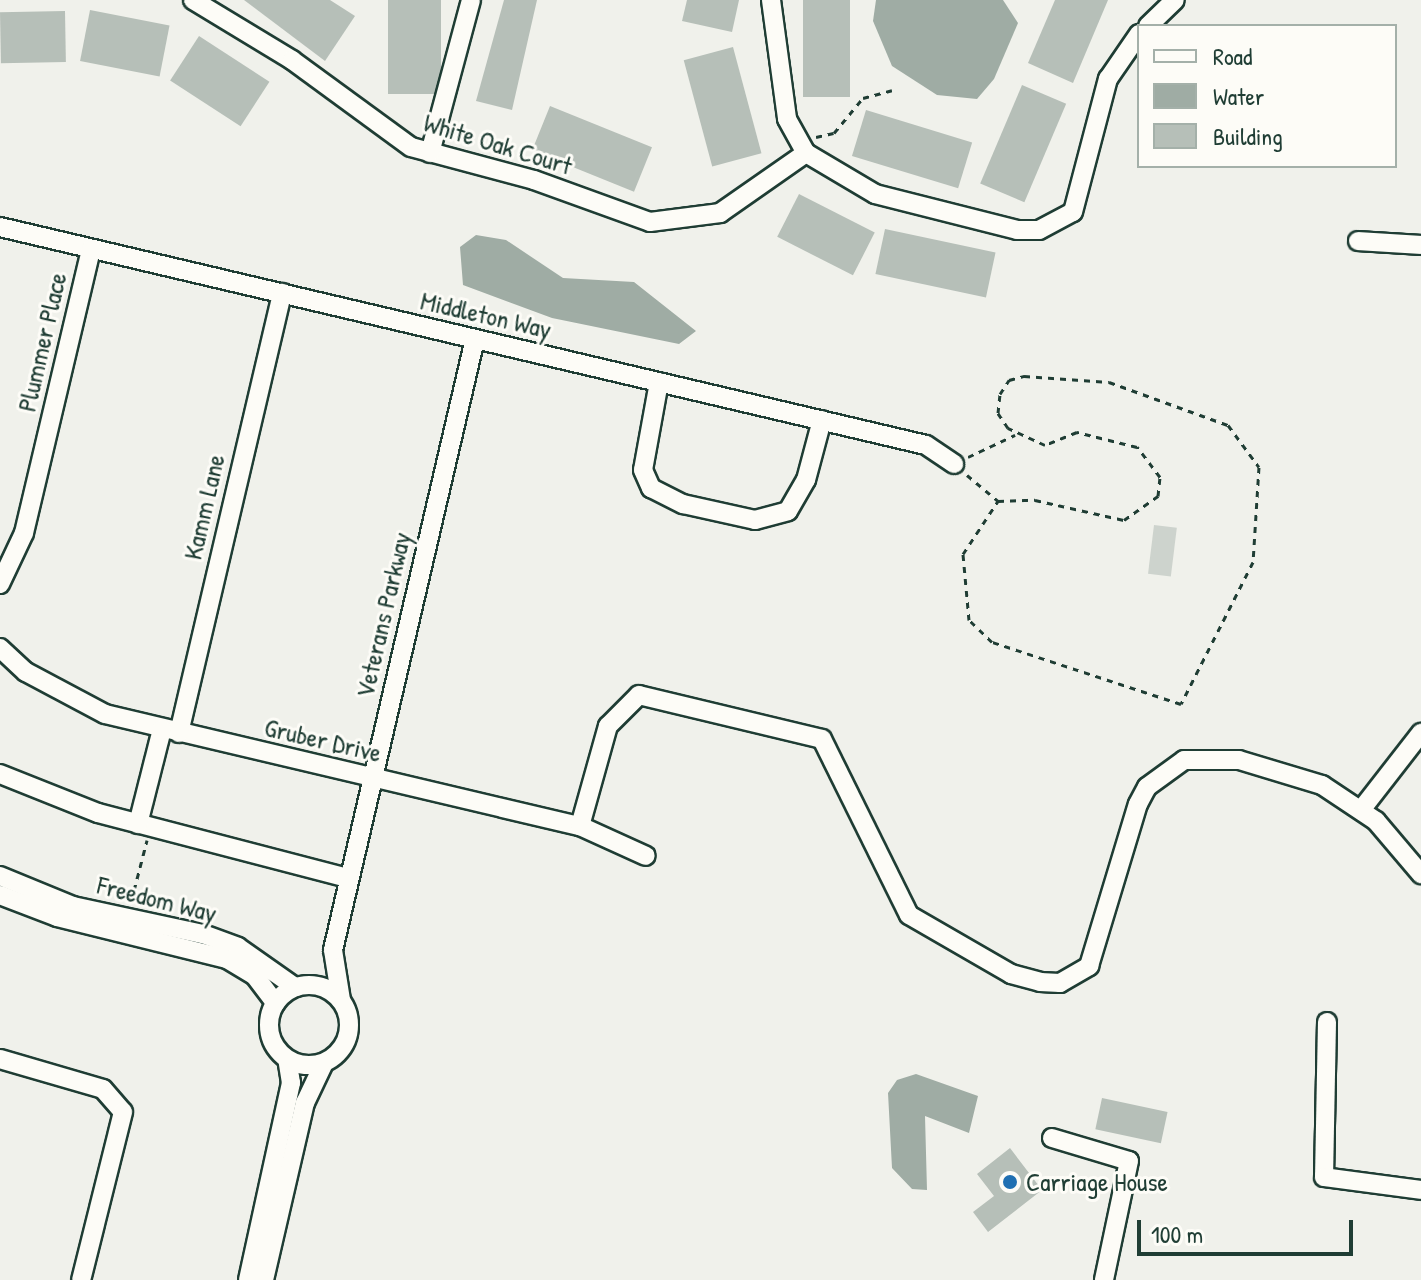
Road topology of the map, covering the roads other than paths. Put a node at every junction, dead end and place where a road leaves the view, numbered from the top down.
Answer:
1 (193, 0) edge
2 (471, 0) edge
3 (771, 0) edge
4 (1175, 0) edge
5 (1150, 24) edge
6 (1137, 37) edge
7 (430, 153) junction
8 (806, 153) junction
9 (0, 227) edge
10 (1358, 241) dead end
11 (1421, 245) edge
12 (91, 249) junction
13 (282, 293) junction
14 (475, 339) junction
15 (659, 382) junction
16 (822, 420) junction
17 (954, 464) road end
18 (0, 584) edge
19 (0, 648) edge
20 (170, 731) junction
21 (1421, 733) edge
22 (0, 774) edge
23 (371, 778) junction
24 (1361, 810) junction
25 (144, 825) junction
26 (580, 826) junction
27 (646, 856) dead end
28 (1421, 874) edge
29 (0, 876) edge
30 (348, 878) junction
31 (0, 895) edge
32 (126, 925) junction
33 (333, 950) junction
34 (297, 986) junction
35 (341, 1000) junction
36 (275, 1003) junction
37 (1327, 1022) dead end
38 (0, 1059) edge
39 (287, 1059) junction
40 (324, 1063) junction
41 (1052, 1138) dead end
42 (1421, 1190) edge
43 (81, 1280) edge
44 (248, 1280) edge
45 (264, 1280) edge
46 (1104, 1280) edge

1 - 7 street, White Oak Court
2 - 7 street
3 - 8 street
4 - 5 street
6 - 8 street
7 - 8 street, White Oak Court
9 - 12 street, Middleton Way
10 - 11 street
12 - 13 street, Middleton Way
12 - 18 street, Plummer Place
13 - 14 street, Middleton Way
13 - 20 street, Kamm Lane
14 - 15 street, Middleton Way
14 - 23 street, Veterans Parkway
15 - 16 street, Middleton Way
15 - 16 street
16 - 17 street, Middleton Way
19 - 20 street, Gruber Drive
20 - 23 street, Gruber Drive
20 - 25 street, Kamm Lane
21 - 24 street
22 - 25 street
23 - 26 street, Gruber Drive
23 - 30 street, Veterans Parkway
24 - 26 street
24 - 28 street
25 - 30 street
26 - 27 street, Gruber Drive
29 - 32 street, Freedom Way
30 - 33 street, Veterans Parkway
31 - 32 street, Freedom Way
32 - 34 street, Freedom Way
32 - 36 street, Freedom Way
33 - 34 street
33 - 35 street, Veterans Parkway
34 - 35 street
34 - 36 street
35 - 40 street
36 - 39 street
37 - 42 street
38 - 43 street
39 - 40 street
39 - 44 street
40 - 45 street
41 - 46 street

